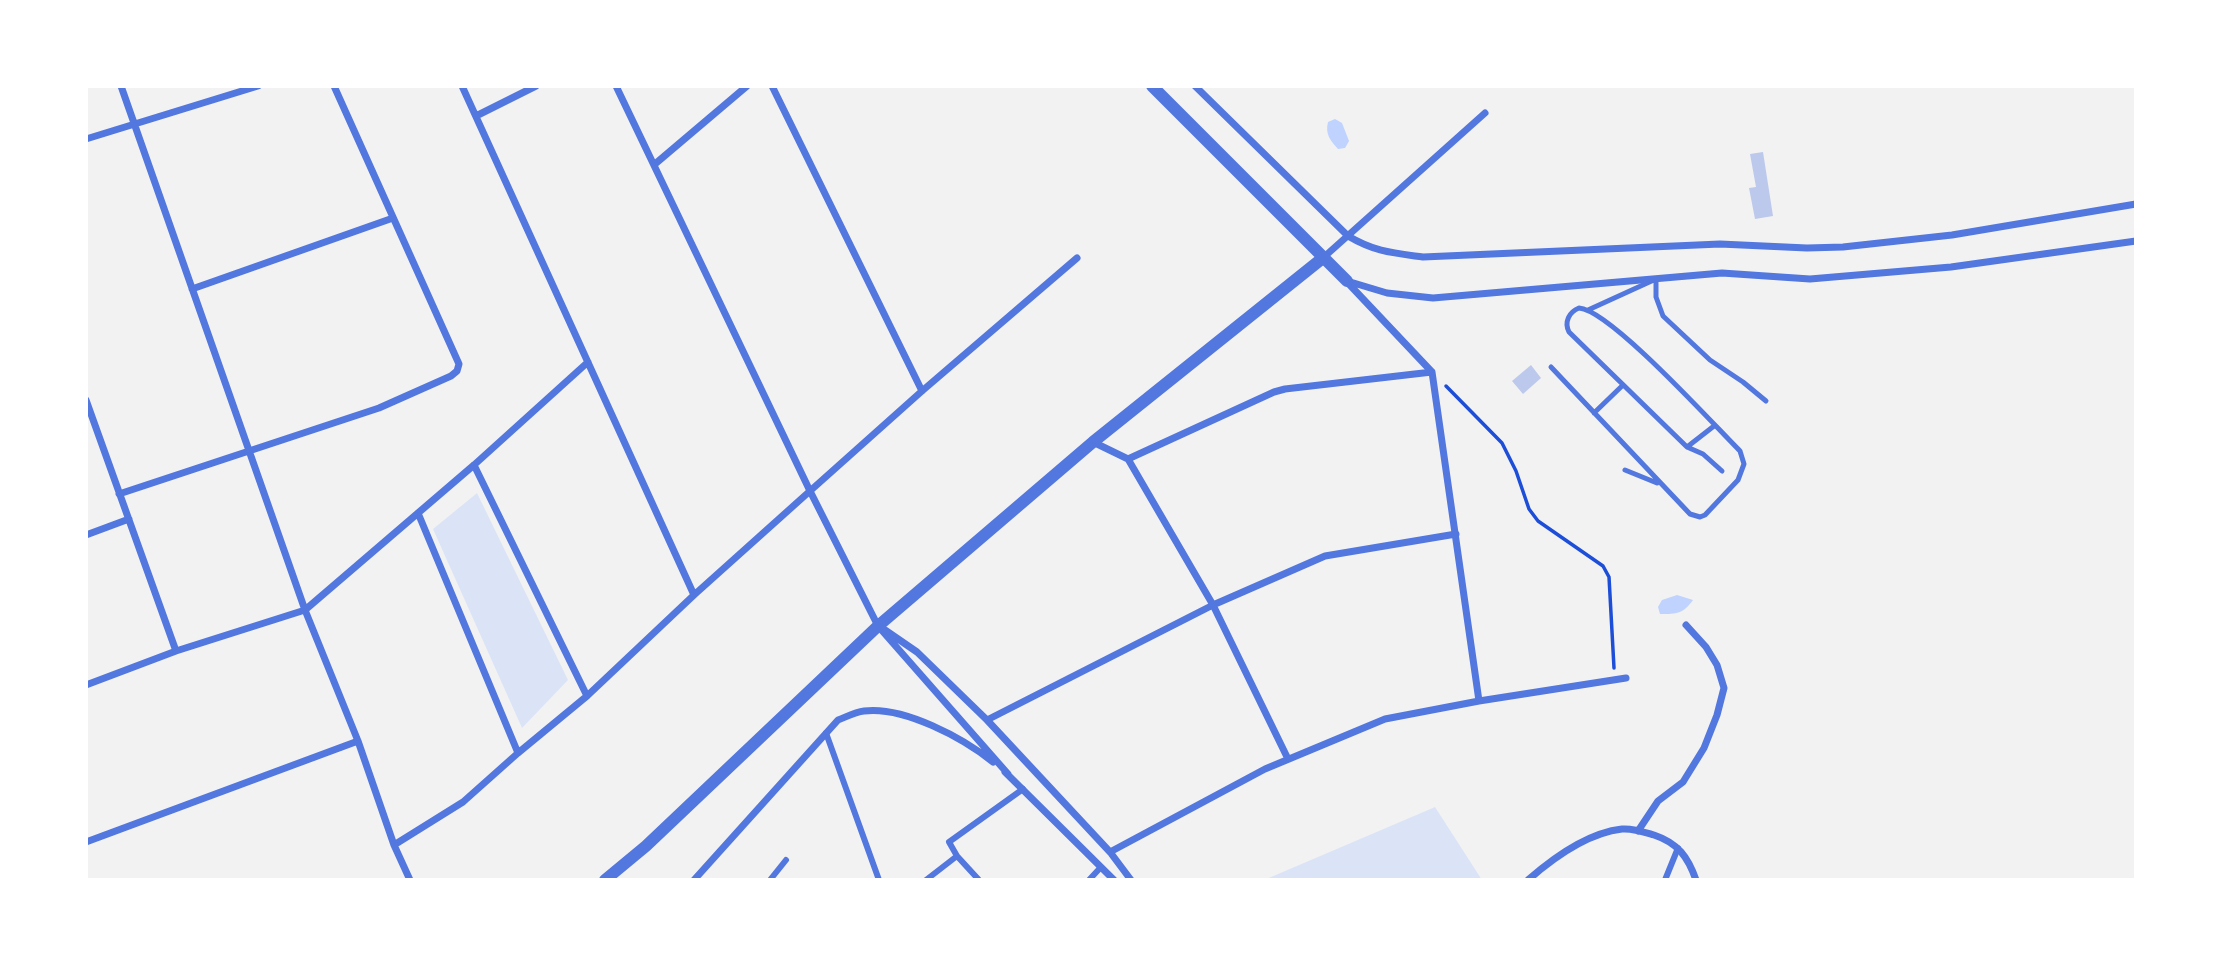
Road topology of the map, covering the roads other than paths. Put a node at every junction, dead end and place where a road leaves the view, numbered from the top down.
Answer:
1 (121, 86) edge
2 (258, 86) edge
3 (334, 86) edge
4 (462, 86) edge
5 (536, 86) edge
6 (616, 86) edge
7 (747, 86) edge
8 (772, 86) edge
9 (1152, 86) edge
10 (1195, 86) edge
11 (1485, 113) dead end
12 (475, 116) junction
13 (134, 123) junction
14 (86, 139) edge
15 (654, 164) junction
16 (2136, 204) edge
17 (393, 218) junction
18 (1348, 236) junction
19 (2136, 240) edge
20 (1324, 257) junction
21 (1077, 258) dead end
22 (1656, 279) junction
23 (1347, 281) junction
24 (192, 289) junction
25 (1588, 310) junction
26 (588, 362) junction
27 (1551, 367) dead end
28 (1432, 372) junction
29 (1623, 385) junction
30 (922, 391) junction
31 (86, 400) edge
32 (1766, 401) dead end
33 (1594, 413) junction
34 (1714, 426) junction
35 (1093, 442) junction
36 (1687, 447) junction
37 (249, 450) junction
38 (1128, 459) junction
39 (474, 465) junction
40 (1625, 470) dead end
41 (1722, 471) dead end
42 (1660, 484) junction
43 (810, 491) junction
44 (119, 494) junction
45 (418, 513) junction
46 (129, 519) junction
47 (1457, 534) junction
48 (86, 535) edge
49 (694, 595) junction
50 (1213, 605) junction
51 (305, 610) junction
52 (1686, 625) dead end
53 (878, 626) junction
54 (176, 652) junction
55 (1626, 678) dead end
56 (86, 685) edge
57 (587, 696) junction
58 (1479, 701) junction
59 (987, 720) junction
60 (826, 733) junction
61 (358, 741) junction
62 (518, 753) junction
63 (1288, 759) junction
64 (1008, 774) junction
65 (1023, 789) junction
66 (1638, 831) junction
67 (86, 842) edge
68 (394, 845) junction
69 (1678, 848) junction
70 (1110, 852) junction
71 (957, 856) junction
72 (786, 860) dead end
73 (1101, 867) junction
74 (410, 880) edge
75 (605, 880) edge
76 (694, 880) edge
77 (770, 880) edge
78 (879, 880) edge
79 (926, 880) edge
80 (979, 880) edge
81 (1090, 880) edge
82 (1114, 880) edge
83 (1131, 880) edge
84 (1528, 880) edge
85 (1665, 880) edge
86 (1696, 880) edge

1 - 13 street
2 - 13 street
3 - 17 street
4 - 12 street
5 - 12 street
6 - 15 street
7 - 15 street
8 - 30 street
9 - 20 street
10 - 18 street
11 - 18 street
12 - 26 street
13 - 14 street
13 - 24 street
15 - 43 street
16 - 18 street
17 - 24 street
17 - 37 street
18 - 20 street
19 - 22 street
20 - 23 street
20 - 35 street
21 - 30 street
22 - 23 street
22 - 25 lane
22 - 32 lane
23 - 28 street
24 - 37 street
25 - 29 lane
25 - 34 lane
26 - 39 street
26 - 49 street
27 - 33 lane
28 - 38 street
28 - 47 street
29 - 33 lane
29 - 36 lane
30 - 43 street
31 - 44 street
33 - 42 lane
34 - 36 lane
34 - 42 lane
35 - 38 street
35 - 53 street
36 - 41 lane
37 - 44 street
37 - 51 street
38 - 50 street
39 - 45 street
39 - 57 street
40 - 42 lane
43 - 49 street
43 - 53 street
44 - 46 street
45 - 51 street
45 - 62 street
46 - 48 street
46 - 54 street
47 - 50 street
47 - 58 street
49 - 57 street
50 - 59 street
50 - 63 street
51 - 54 street
51 - 61 street
52 - 66 street
53 - 59 street
53 - 64 street
53 - 75 street
54 - 56 street
55 - 58 street
57 - 62 street
58 - 63 street
59 - 70 street
60 - 64 street
60 - 76 street
60 - 78 street
61 - 67 street
61 - 68 street
62 - 68 street
63 - 70 street
64 - 65 street
65 - 71 street
65 - 73 street
66 - 69 street
66 - 84 street
68 - 74 street
69 - 85 street
69 - 86 street
70 - 83 street
71 - 79 street
71 - 80 street
72 - 77 street
73 - 81 street
73 - 82 street

